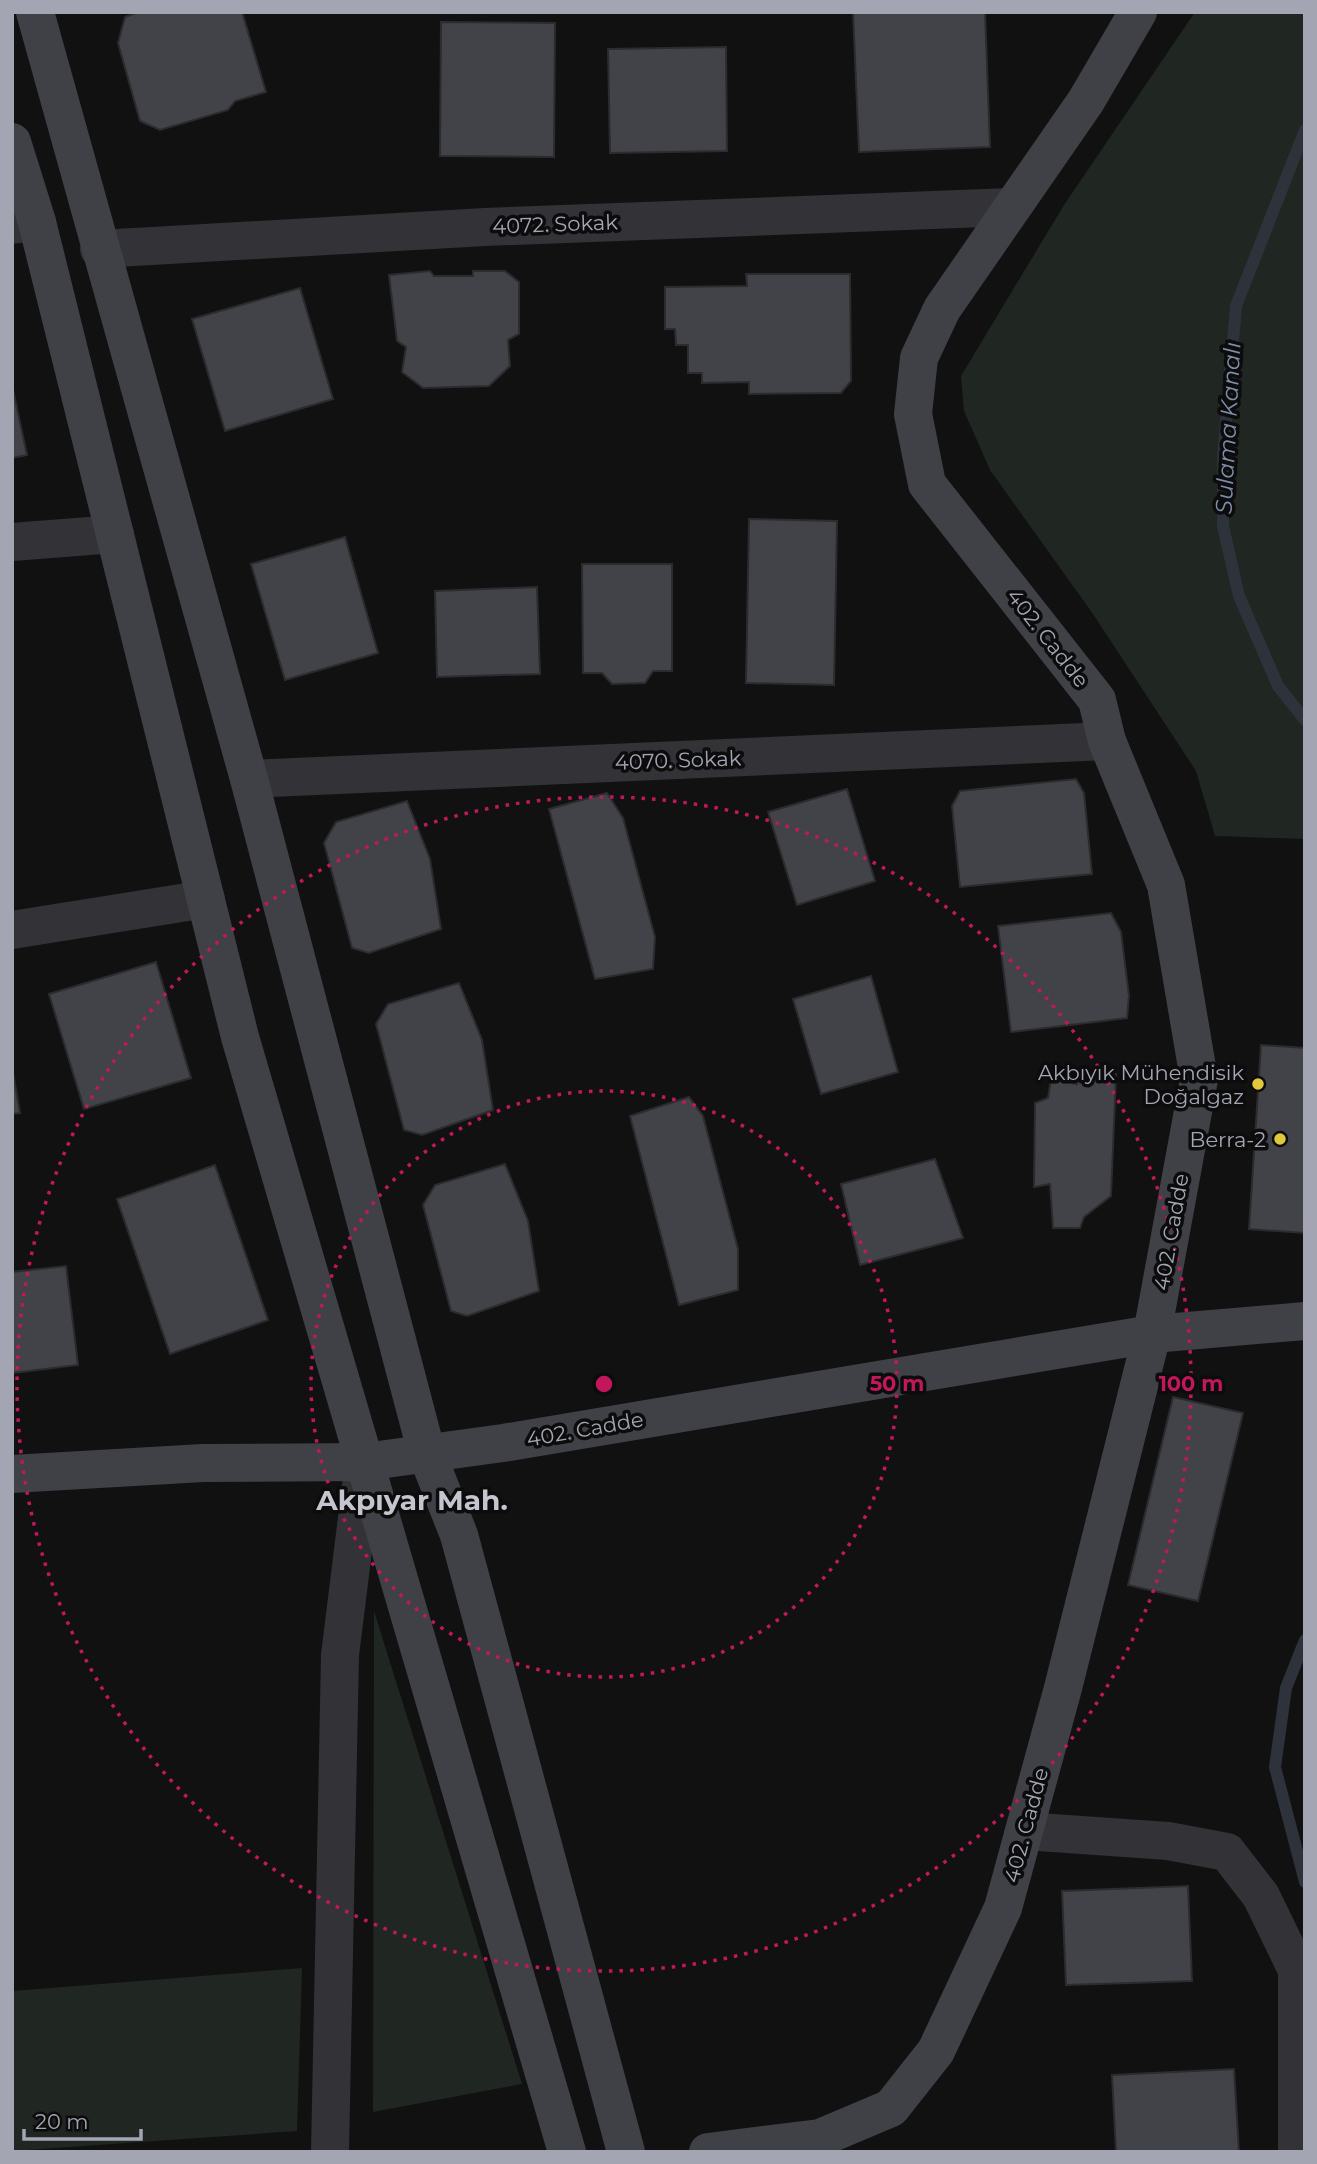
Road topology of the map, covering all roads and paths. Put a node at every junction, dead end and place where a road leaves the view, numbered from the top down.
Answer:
1 (35, 12) edge
2 (1138, 12) edge
3 (12, 142) edge
4 (1011, 207) junction
5 (25, 224) edge
6 (99, 249) junction
7 (115, 534) junction
8 (12, 541) edge
9 (1107, 741) junction
10 (249, 779) junction
11 (206, 899) junction
12 (12, 930) edge
13 (1305, 1321) edge
14 (1152, 1334) junction
15 (427, 1454) junction
16 (364, 1462) junction
17 (12, 1474) edge
18 (1024, 1831) junction
19 (330, 2152) edge
20 (567, 2152) edge
21 (626, 2152) edge
22 (708, 2152) edge
23 (1297, 2152) edge

1 - 6 main road
2 - 4 main road, 402. Cadde
3 - 5 main road
4 - 6 street, 4072. Sokak
4 - 9 main road, 402. Cadde
5 - 7 main road
6 - 10 main road
7 - 8 street
7 - 11 main road
9 - 10 street, 4070. Sokak
9 - 14 main road, 402. Cadde
10 - 15 main road
11 - 12 street
11 - 16 main road
13 - 14 main road, 402. Cadde
14 - 15 main road, 402. Cadde
14 - 18 main road, 402. Cadde
15 - 16 main road, 402. Cadde
15 - 21 main road
16 - 17 main road, 402. Cadde
16 - 19 street
16 - 20 main road
18 - 22 main road, 402. Cadde
18 - 23 street

